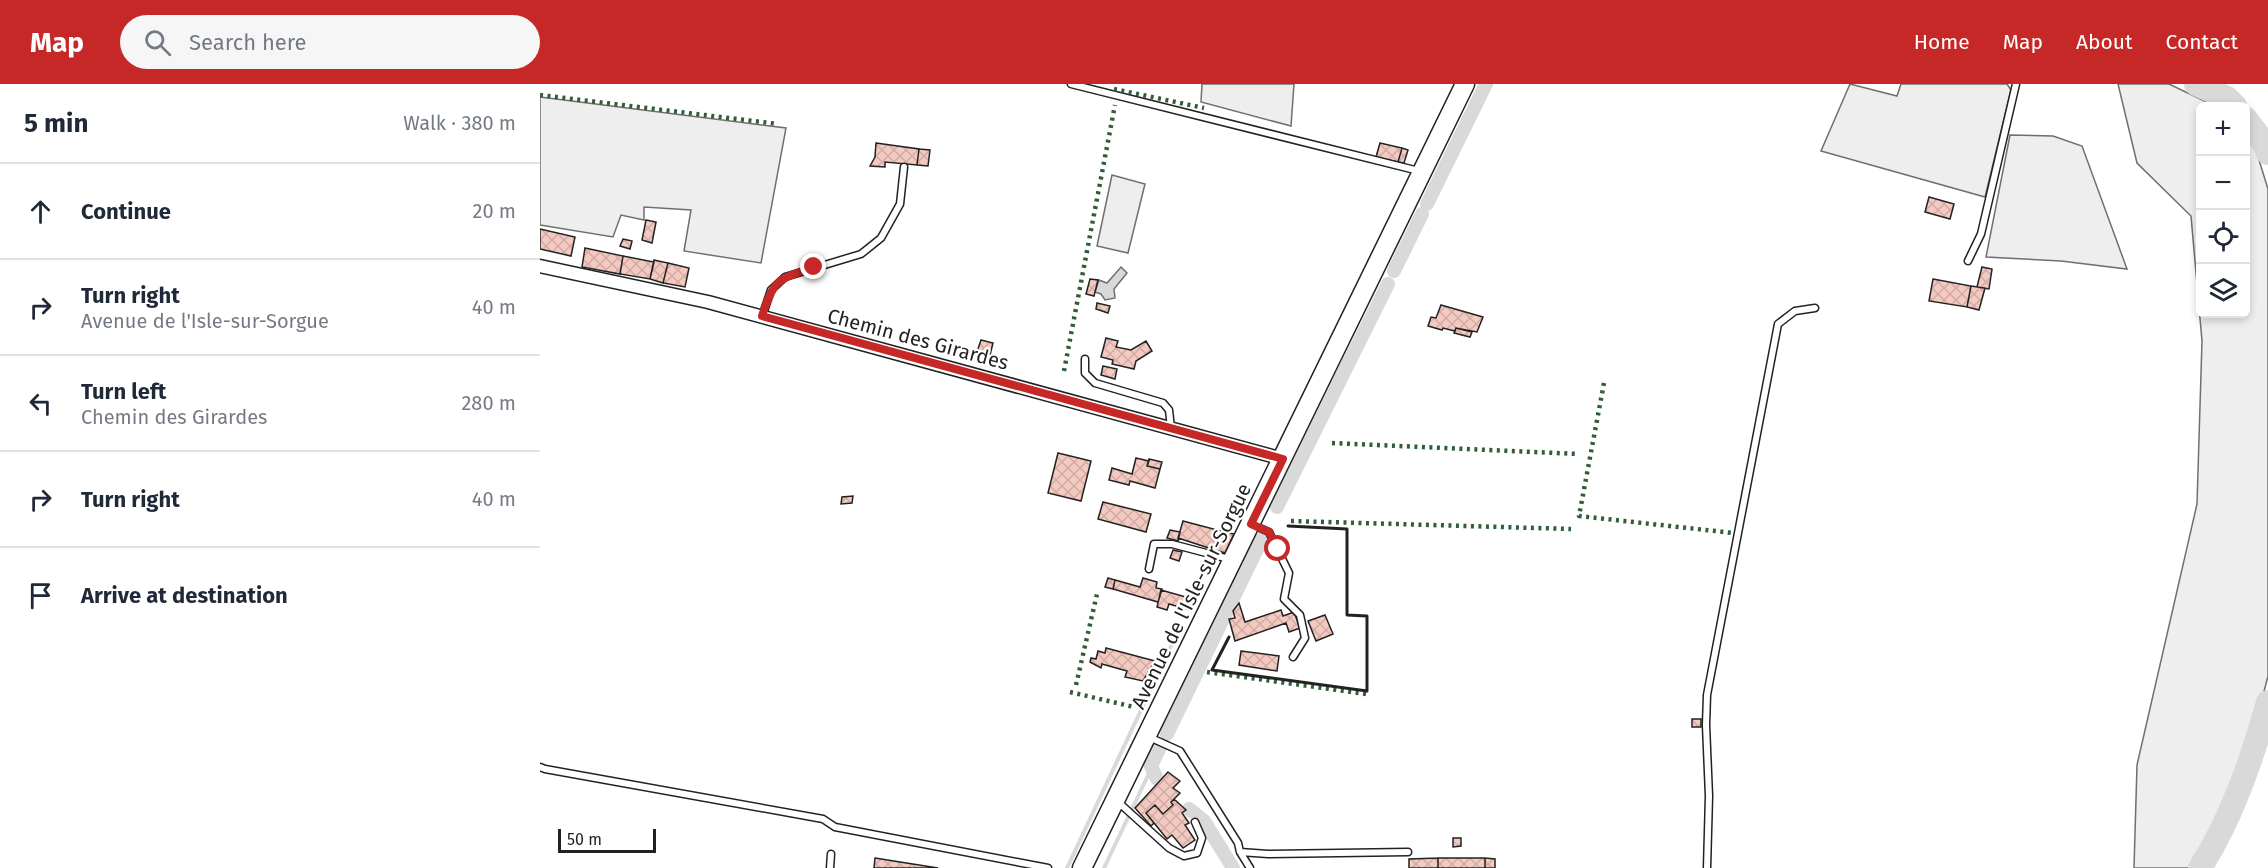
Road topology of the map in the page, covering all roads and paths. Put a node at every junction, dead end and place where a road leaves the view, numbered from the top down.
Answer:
1 (1071, 84) edge
2 (1465, 84) edge
3 (2016, 84) edge
4 (904, 167) dead end
5 (1422, 172) junction
6 (1968, 261) dead end
7 (540, 266) edge
8 (1815, 308) dead end
9 (762, 316) junction
10 (1085, 359) dead end
11 (1171, 428) junction
12 (1283, 459) junction
13 (1251, 524) junction
14 (1233, 560) junction
15 (1149, 569) dead end
16 (1293, 657) dead end
17 (1148, 737) junction
18 (540, 767) edge
19 (1116, 800) junction
20 (1195, 822) dead end
21 (1240, 852) junction
22 (1408, 852) dead end
23 (831, 854) dead end
24 (830, 868) edge
25 (1048, 868) edge
26 (1082, 868) edge
27 (1250, 868) edge
28 (1707, 868) edge

1 - 5 lane
2 - 5 main road, Avenue de l'Isle-sur-Sorgue
3 - 6 lane
4 - 9 lane
5 - 12 main road, Avenue de l'Isle-sur-Sorgue
7 - 9 street, Chemin des Girardes
8 - 28 lane
9 - 11 street, Chemin des Girardes
10 - 11 lane
11 - 12 street, Chemin des Girardes
12 - 13 main road, Avenue de l'Isle-sur-Sorgue
13 - 14 main road, Avenue de l'Isle-sur-Sorgue
13 - 16 lane
14 - 15 lane
14 - 17 main road, Avenue de l'Isle-sur-Sorgue
17 - 19 main road, Avenue de l'Isle-sur-Sorgue
17 - 21 lane
18 - 25 lane
19 - 20 lane
19 - 26 main road, Avenue de l'Isle-sur-Sorgue
21 - 22 lane
21 - 27 lane
23 - 24 lane

